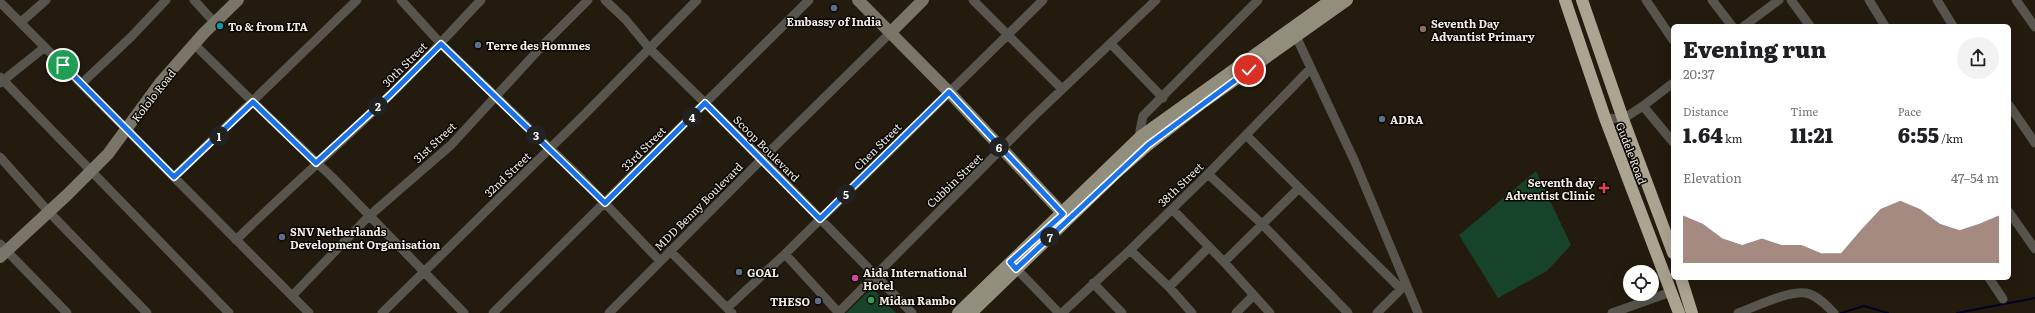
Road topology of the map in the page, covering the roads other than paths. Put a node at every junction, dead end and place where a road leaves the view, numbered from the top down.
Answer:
1 (46, 0) edge
2 (166, 0) edge
3 (194, 0) edge
4 (238, 0) edge
5 (357, 0) edge
6 (401, 0) edge
7 (481, 0) edge
8 (588, 0) edge
9 (605, 0) edge
10 (698, 0) edge
11 (809, 0) edge
12 (858, 0) edge
13 (923, 0) edge
14 (973, 0) edge
15 (1043, 0) edge
16 (1156, 0) edge
17 (1258, 0) edge
18 (1331, 0) edge
19 (1348, 0) edge
20 (1565, 0) edge
21 (1582, 0) edge
22 (1646, 0) edge
23 (1712, 0) edge
24 (1779, 0) edge
25 (1791, 0) edge
26 (1869, 0) edge
27 (1937, 0) edge
28 (2016, 0) edge
29 (0, 2) edge
30 (20, 22) junction
31 (214, 22) junction
32 (1730, 24) edge
33 (1747, 24) edge
34 (1809, 24) edge
35 (1884, 24) edge
36 (1952, 24) edge
37 (2035, 27) edge
38 (891, 32) junction
39 (1294, 32) junction
40 (1007, 35) junction
41 (1671, 37) edge
42 (194, 44) junction
43 (441, 44) junction
44 (1111, 44) junction
45 (45, 47) junction
46 (649, 48) junction
47 (1311, 68) junction
48 (1, 80) edge
49 (81, 84) junction
50 (1671, 85) edge
51 (1062, 89) junction
52 (949, 92) junction
53 (495, 97) junction
54 (1163, 98) junction
55 (253, 102) junction
56 (705, 103) junction
57 (1643, 106) junction
58 (2011, 108) edge
59 (1605, 118) junction
60 (1623, 119) junction
61 (127, 129) junction
62 (1247, 136) junction
63 (1140, 138) junction
64 (1671, 140) edge
65 (2035, 143) edge
66 (551, 149) junction
67 (1002, 150) junction
68 (0, 157) edge
69 (762, 159) junction
70 (316, 163) junction
71 (91, 172) junction
72 (1208, 174) junction
73 (174, 177) junction
74 (1300, 188) junction
75 (605, 203) junction
76 (1172, 209) junction
77 (48, 211) junction
78 (1063, 214) junction
79 (2011, 215) edge
80 (369, 216) junction
81 (820, 219) junction
82 (1262, 224) junction
83 (236, 240) junction
84 (1671, 245) edge
85 (1208, 248) junction
86 (2035, 249) edge
87 (1130, 250) junction
88 (2, 251) edge
89 (670, 251) junction
90 (785, 254) junction
91 (660, 261) junction
92 (1224, 262) junction
93 (1013, 266) junction
94 (423, 272) junction
95 (875, 276) junction
96 (1682, 280) edge
97 (1990, 280) edge
98 (1093, 283) junction
99 (1403, 286) junction
100 (1169, 287) junction
101 (1671, 292) junction
102 (292, 296) junction
103 (1253, 296) junction
104 (2003, 299) dead end
105 (730, 311) edge
106 (1623, 311) edge
107 (67, 313) edge
108 (147, 313) edge
109 (229, 313) edge
110 (309, 313) edge
111 (382, 313) edge
112 (464, 313) edge
113 (493, 313) edge
114 (609, 313) edge
115 (839, 313) edge
116 (912, 313) edge
117 (958, 313) edge
118 (971, 313) edge
119 (1060, 313) edge
120 (1122, 313) edge
121 (1192, 313) edge
122 (1236, 313) edge
123 (1270, 313) edge
124 (1348, 313) edge
125 (1377, 313) edge
126 (1418, 313) edge
127 (1612, 313) edge
128 (1679, 313) edge
129 (1692, 313) edge
130 (1738, 313) edge
131 (1834, 313) edge

1 - 30 street
2 - 49 street
3 - 31 street
4 - 31 street, Kololo Road
5 - 55 street
6 - 43 street
7 - 43 street, 30th Street
8 - 53 street, 31st Street
9 - 46 street, Scoop Boulevard
10 - 46 street, 32nd Street
11 - 56 street, 33rd Street
12 - 38 street
13 - 38 street
14 - 40 street
15 - 40 street, Chen Street
16 - 44 street, Cubbin Street
17 - 54 street
18 - 39 main road
19 - 39 main road
20 - 59 highway, Gudele Road
21 - 60 highway, Gudele Road
22 - 41 street
23 - 32 street
24 - 33 street
25 - 34 street
26 - 35 street
27 - 36 street
28 - 37 street
29 - 30 street
30 - 45 street
31 - 42 street, Kololo Road
38 - 52 street
38 - 69 street, MDD Benny Boulevard
39 - 47 street
39 - 63 main road
39 - 93 main road
40 - 51 street
40 - 52 street, Chen Street
42 - 55 street
42 - 61 street, Kololo Road
43 - 53 street
43 - 70 street, 30th Street
44 - 51 street, Cubbin Street
44 - 54 street
45 - 48 street
45 - 49 street
46 - 56 street, Scoop Boulevard
46 - 66 street, 32nd Street
47 - 62 street, 38th Street
47 - 99 street
48 - 71 street
49 - 61 street
50 - 57 street
51 - 67 street, Cubbin Street
52 - 67 street
52 - 81 street, Chen Street
53 - 66 street
53 - 80 street, 31st Street
54 - 63 street
55 - 70 street
55 - 73 street
56 - 69 street, Scoop Boulevard
56 - 75 street, 33rd Street
57 - 60 street
57 - 64 street
58 - 65 street
59 - 60 street
59 - 101 highway, Gudele Road
60 - 84 highway, Gudele Road
61 - 71 street, Kololo Road
61 - 73 street
62 - 72 street, 38th Street
62 - 74 street
63 - 78 main road
66 - 75 street
66 - 94 street, 32nd Street
67 - 78 street
67 - 95 street, Cubbin Street
68 - 77 street
69 - 81 street, Scoop Boulevard
69 - 89 street, MDD Benny Boulevard
70 - 80 street
70 - 83 street, 30th Street
71 - 77 street, Kololo Road
71 - 109 street
72 - 76 street, 38th Street
72 - 82 street
73 - 83 street
74 - 82 street
74 - 99 street
75 - 91 street
75 - 113 street, 33rd Street
76 - 85 street
76 - 87 street, 38th Street
77 - 88 street, Kololo Road
77 - 108 street
78 - 93 main road
79 - 86 street
80 - 94 street
80 - 102 street, 31st Street
81 - 90 street, Chen Street
81 - 95 street, Scoop Boulevard
82 - 92 street
82 - 124 street
83 - 102 street
85 - 92 street
85 - 100 street
87 - 98 street, 38th Street
87 - 100 street
88 - 107 street
89 - 91 street, MDD Benny Boulevard
89 - 105 street
90 - 105 street, Chen Street
90 - 115 street
91 - 114 street, MDD Benny Boulevard
92 - 103 street
93 - 117 main road
93 - 118 main road
93 - 119 street
94 - 111 street, 32nd Street
94 - 112 street
95 - 115 street, Cubbin Street
95 - 116 street, Scoop Boulevard
96 - 129 highway
97 - 104 street
98 - 119 street, 38th Street
98 - 120 street
99 - 125 street
99 - 126 street
100 - 121 street
101 - 106 street
101 - 128 highway, Gudele Road
102 - 110 street
103 - 122 street
103 - 123 street
106 - 127 street
130 - 131 street

